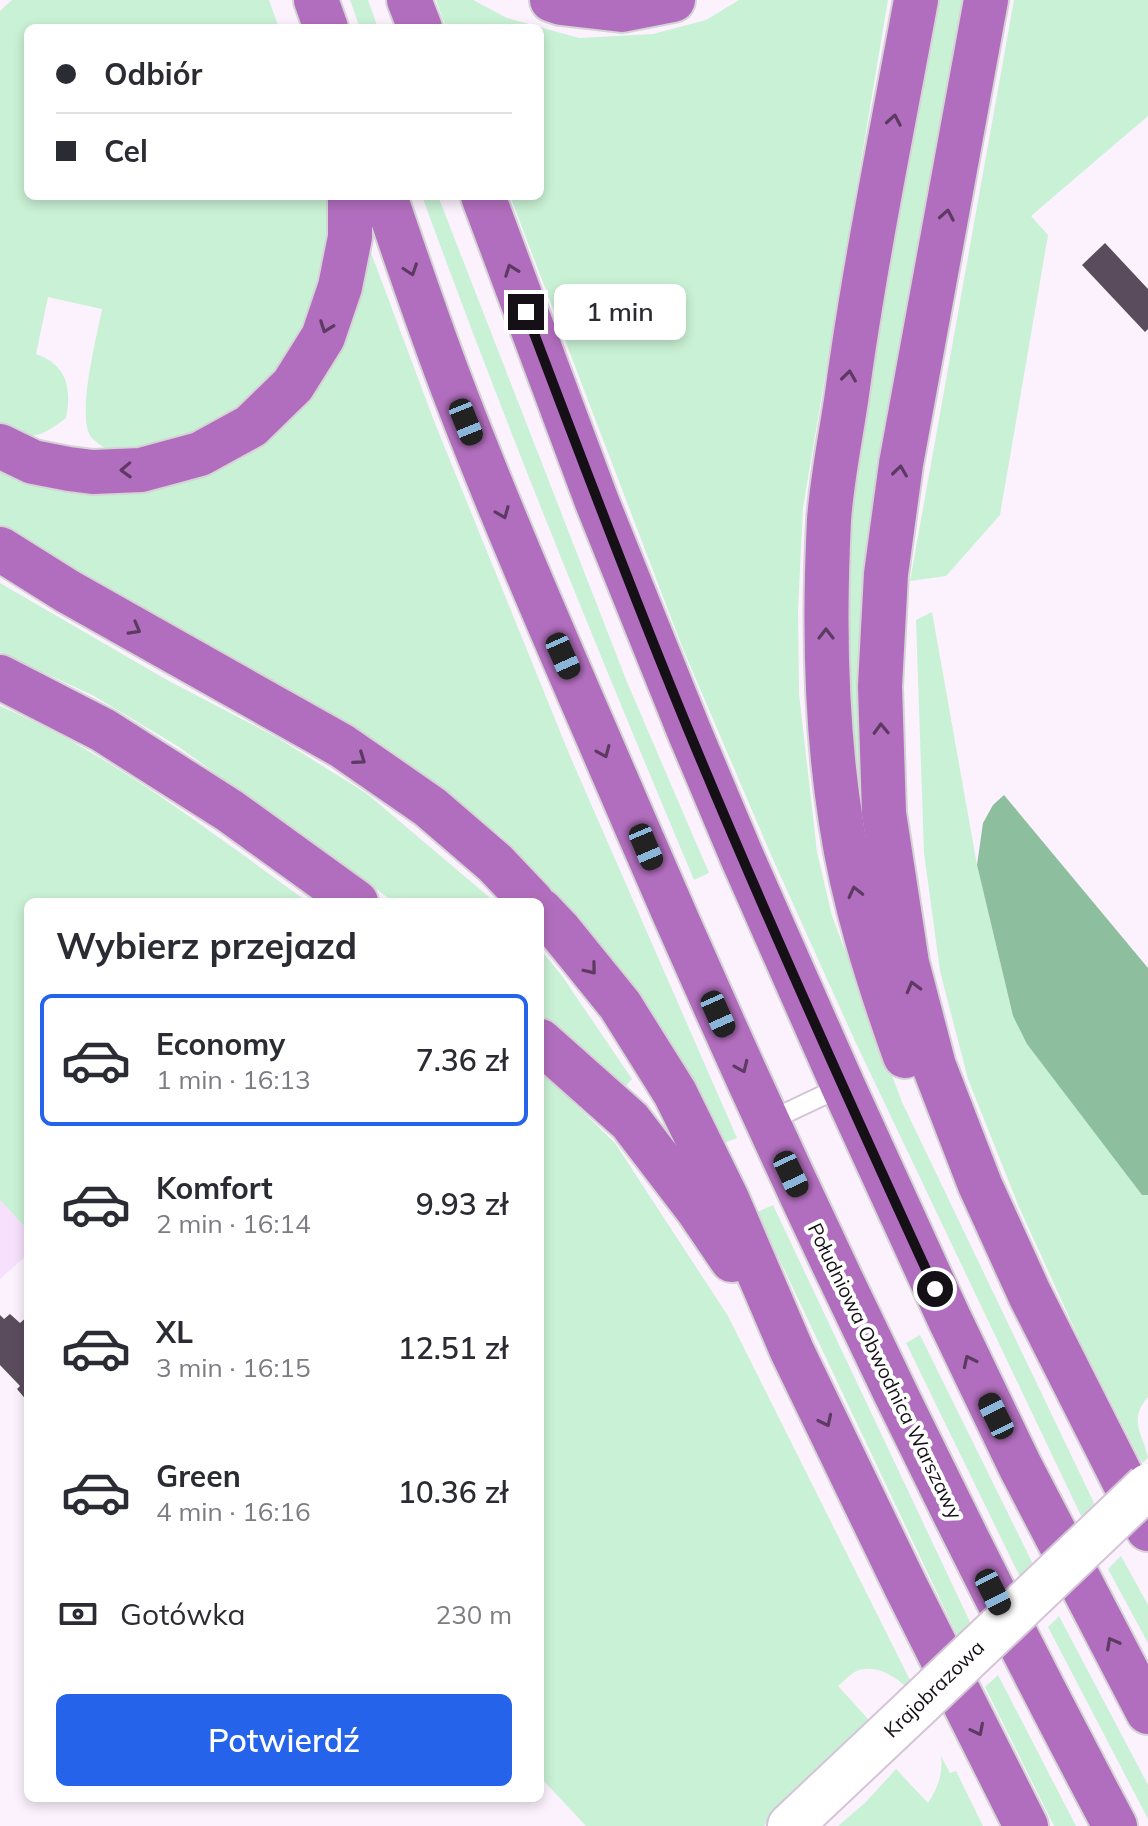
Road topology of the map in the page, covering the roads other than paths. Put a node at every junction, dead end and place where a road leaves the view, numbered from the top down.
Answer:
1 (316, 0) edge
2 (409, 0) edge
3 (552, 0) edge
4 (673, 0) edge
5 (916, 0) edge
6 (986, 0) edge
7 (325, 24) edge
8 (418, 24) edge
9 (350, 200) edge
10 (386, 200) edge
11 (484, 200) edge
12 (0, 446) edge
13 (0, 549) edge
14 (0, 677) edge
15 (350, 898) edge
16 (528, 898) edge
17 (544, 914) edge
18 (544, 1045) edge
19 (843, 1086) junction
20 (767, 1122) junction
21 (792, 1351) junction
22 (1092, 1420) junction
23 (1148, 1486) edge
24 (1148, 1529) edge
25 (1148, 1712) edge
26 (790, 1826) edge
27 (1026, 1826) edge
28 (1115, 1826) edge

1 - 7 highway
2 - 8 highway
3 - 4 highway
22 -> 5 highway
22 -> 6 highway
9 -> 12 highway
10 -> 20 highway, Południowa Obwodnica Warszawy
19 -> 11 highway
13 -> 16 highway
14 - 15 highway
17 -> 21 highway
18 - 21 highway
19 - 20 lane
25 -> 19 highway
20 - 28 highway, Południowa Obwodnica Warszawy
21 -> 27 highway
22 - 24 highway
23 - 26 street, Krajobrazowa, bridge

